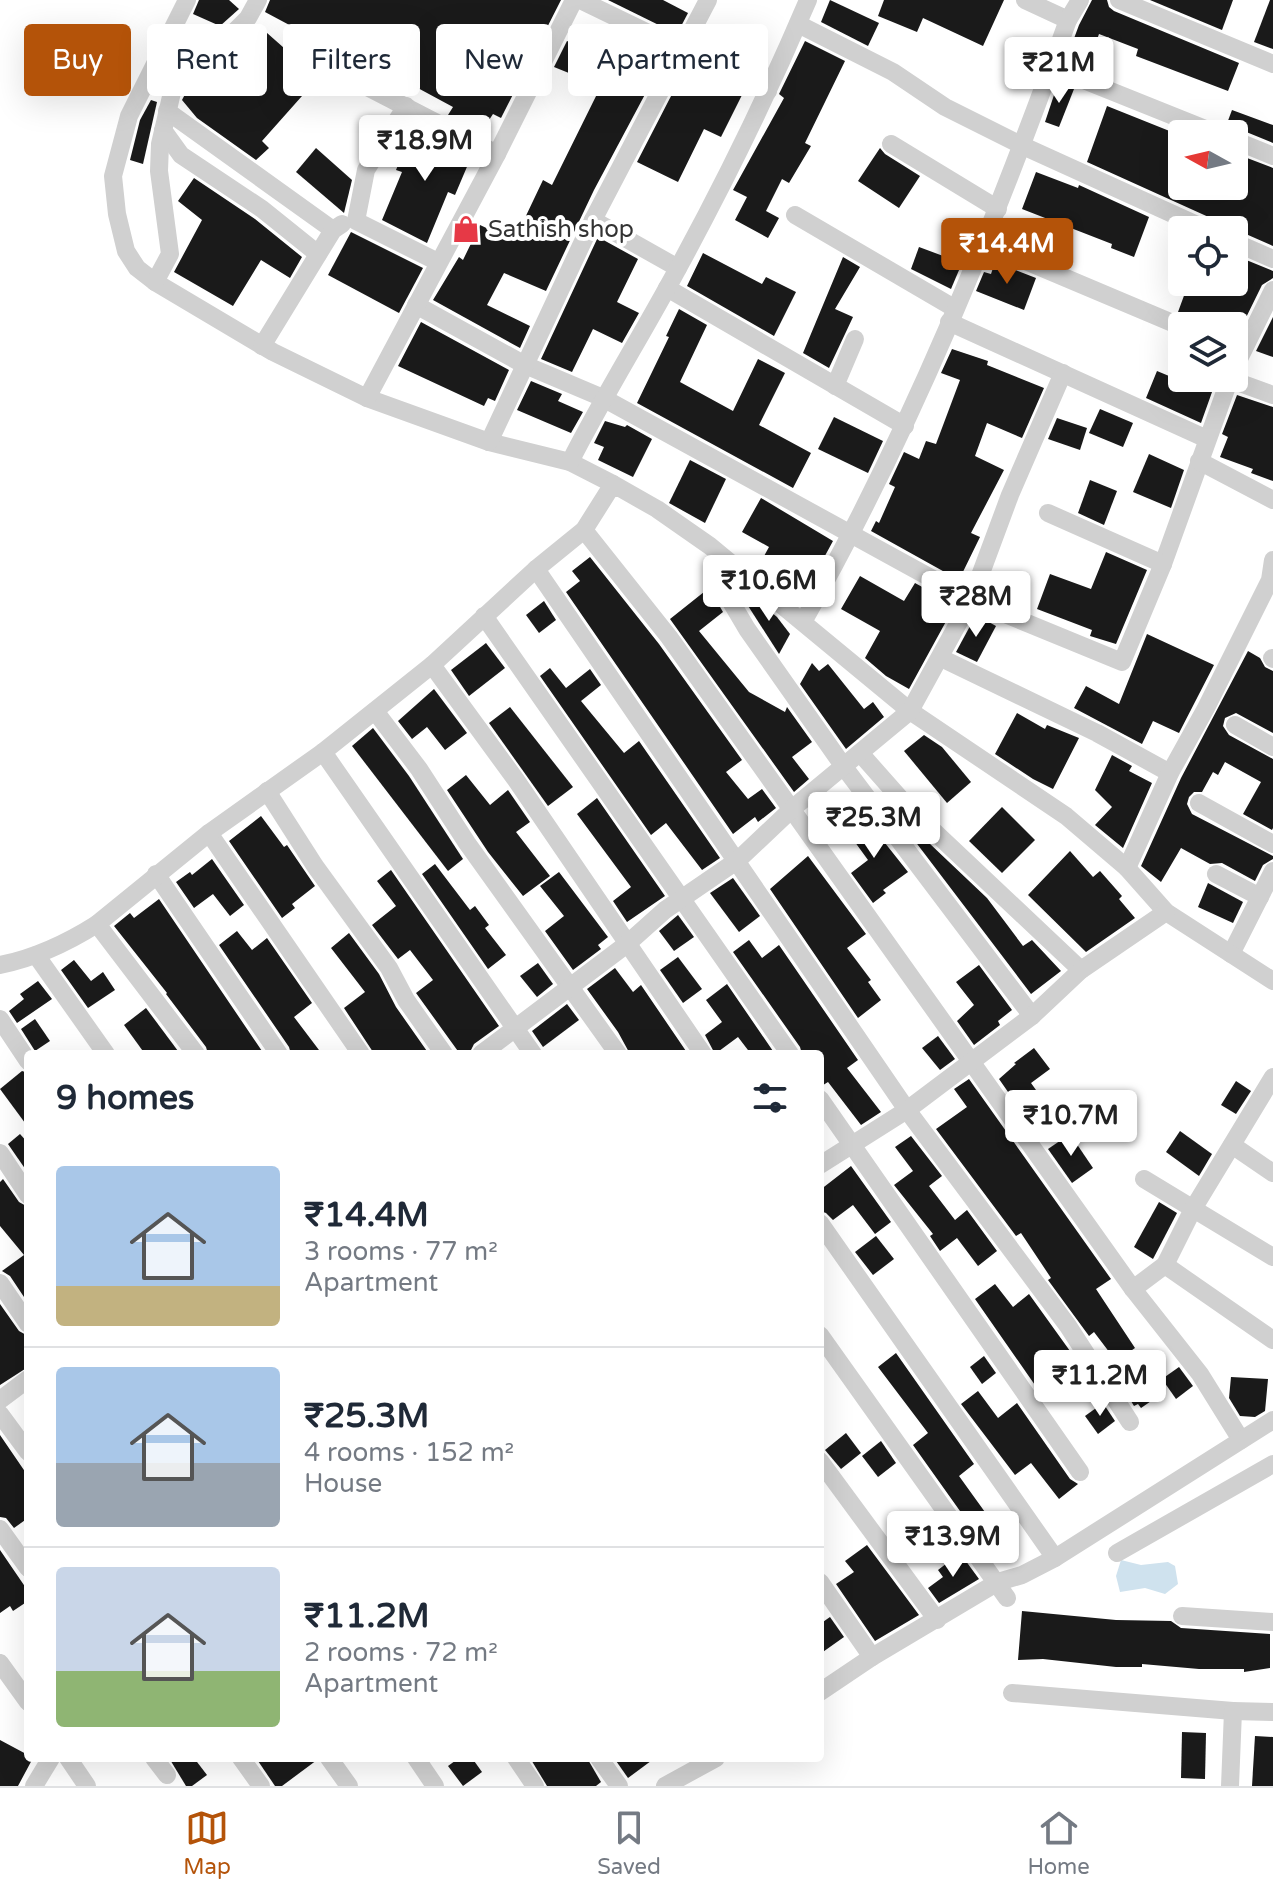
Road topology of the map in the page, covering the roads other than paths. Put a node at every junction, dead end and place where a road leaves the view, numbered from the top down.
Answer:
1 (187, 0) edge
2 (258, 0) edge
3 (577, 0) edge
4 (708, 0) edge
5 (808, 0) edge
6 (1025, 0) edge
7 (1080, 0) edge
8 (1119, 0) edge
9 (1068, 20) junction
10 (627, 24) edge
11 (696, 24) edge
12 (798, 24) junction
13 (1273, 64) edge
14 (1051, 67) junction
15 (768, 91) edge
16 (386, 96) edge
17 (659, 96) edge
18 (765, 96) edge
19 (406, 106) junction
20 (167, 111) junction
21 (1183, 120) edge
22 (163, 130) junction
23 (891, 144) dead end
24 (1023, 146) junction
25 (1248, 146) edge
26 (497, 154) junction
27 (1273, 156) edge
28 (998, 209) junction
29 (795, 215) dead end
30 (1177, 216) edge
31 (593, 220) junction
32 (356, 221) junction
33 (333, 230) junction
34 (983, 243) junction
35 (1248, 248) edge
36 (318, 254) junction
37 (1273, 259) edge
38 (438, 262) junction
39 (678, 268) junction
40 (155, 282) junction
41 (667, 288) junction
42 (1272, 293) edge
43 (416, 305) junction
44 (951, 315) junction
45 (1168, 321) edge
46 (1248, 337) edge
47 (855, 339) dead end
48 (262, 346) junction
49 (525, 365) junction
50 (1063, 373) junction
51 (1248, 385) edge
52 (835, 386) junction
53 (1225, 392) edge
54 (1273, 395) edge
55 (367, 398) junction
56 (603, 398) junction
57 (905, 426) junction
58 (1207, 439) junction
59 (489, 442) junction
60 (1199, 461) junction
61 (570, 462) junction
62 (613, 484) junction
63 (1273, 500) edge
64 (1048, 513) dead end
65 (584, 530) junction
66 (852, 535) junction
67 (1273, 560) edge
68 (729, 563) junction
69 (1163, 564) junction
70 (536, 569) junction
71 (971, 600) junction
72 (484, 616) junction
73 (803, 622) junction
74 (941, 658) junction
75 (432, 665) junction
76 (375, 711) junction
77 (910, 711) junction
78 (1235, 725) dead end
79 (1273, 747) edge
80 (323, 752) junction
81 (860, 753) junction
82 (844, 767) junction
83 (1170, 773) junction
84 (267, 791) junction
85 (1199, 803) dead end
86 (793, 808) junction
87 (209, 833) junction
88 (1273, 844) edge
89 (738, 860) junction
90 (1127, 868) junction
91 (1273, 871) edge
92 (156, 874) junction
93 (1216, 874) dead end
94 (683, 897) junction
95 (1260, 897) junction
96 (1166, 912) junction
97 (97, 924) junction
98 (627, 944) junction
99 (1231, 954) junction
100 (36, 955) junction
101 (0, 965) edge
102 (1081, 970) junction
103 (1273, 981) edge
104 (570, 988) junction
105 (1032, 1016) junction
106 (0, 1019) edge
107 (515, 1029) junction
108 (103, 1050) edge
109 (193, 1050) edge
110 (276, 1050) edge
111 (358, 1050) edge
112 (441, 1050) edge
113 (486, 1050) edge
114 (530, 1050) edge
115 (615, 1050) edge
116 (700, 1050) edge
117 (787, 1050) edge
118 (24, 1055) edge
119 (972, 1061) junction
120 (1270, 1089) edge
121 (824, 1105) edge
122 (907, 1110) junction
123 (1232, 1145) junction
124 (851, 1146) junction
125 (0, 1153) edge
126 (824, 1163) edge
127 (1273, 1173) edge
128 (1144, 1179) dead end
129 (24, 1189) edge
130 (1193, 1209) junction
131 (824, 1229) edge
132 (1273, 1257) edge
133 (1165, 1265) junction
134 (0, 1283) edge
135 (1133, 1289) junction
136 (24, 1318) edge
137 (1273, 1340) edge
138 (824, 1341) edge
139 (24, 1382) edge
140 (0, 1400) edge
141 (0, 1414) edge
142 (1273, 1420) edge
143 (1130, 1422) dead end
144 (1241, 1440) junction
145 (24, 1447) edge
146 (1273, 1464) edge
147 (824, 1466) edge
148 (1080, 1472) dead end
149 (0, 1529) edge
150 (1117, 1553) dead end
151 (1055, 1558) junction
152 (24, 1562) edge
153 (824, 1588) edge
154 (1001, 1589) junction
155 (1182, 1616) dead end
156 (937, 1620) junction
157 (1273, 1622) edge
158 (872, 1657) junction
159 (0, 1663) edge
160 (824, 1689) edge
161 (1012, 1693) dead end
162 (24, 1696) edge
163 (1233, 1711) junction
164 (1273, 1712) edge
165 (49, 1762) edge
166 (71, 1762) edge
167 (157, 1762) edge
168 (244, 1762) edge
169 (332, 1762) edge
170 (419, 1762) edge
171 (519, 1762) edge
172 (602, 1762) edge
173 (694, 1764) edge
174 (167, 1775) dead end
175 (34, 1786) edge
176 (87, 1786) edge
177 (261, 1786) edge
178 (349, 1786) edge
179 (435, 1786) edge
180 (535, 1786) edge
181 (619, 1786) edge
182 (665, 1786) edge
183 (1230, 1786) edge

1 - 40 street
2 - 20 street
3 - 10 street
3 - 26 street
4 - 11 street
5 - 12 street
6 - 9 street
7 - 9 street
8 - 13 street
9 - 14 street
12 - 15 street
12 - 24 street
14 - 21 street
14 - 24 street
16 - 19 street
17 - 31 street
18 - 39 street
19 - 26 street
19 - 32 street
20 - 22 street
20 - 33 street
22 - 36 street
22 - 40 street
23 - 28 street
24 - 28 street
24 - 30 street
25 - 27 street
26 - 38 street
28 - 34 street
29 - 44 street
31 - 39 street
31 - 49 street
32 - 33 street
32 - 38 street
33 - 36 street
34 - 44 street
34 - 45 street
35 - 37 street
36 - 48 street
38 - 43 street
39 - 41 street
40 - 48 street
41 - 52 street
41 - 56 street
42 - 46 street
43 - 49 street
43 - 55 street
44 - 50 street
44 - 57 street
47 - 52 street
48 - 55 street
49 - 56 street
49 - 59 street
50 - 58 street
50 - 71 street
51 - 54 street
52 - 57 street
53 - 58 street
55 - 59 street
56 - 61 street
56 - 66 street
57 - 66 street
58 - 60 street
59 - 61 street
60 - 63 street
60 - 69 street
61 - 62 street
62 - 65 street
62 - 68 street
64 - 69 street
65 - 70 street
65 - 86 street
66 - 71 street
66 - 73 street
67 - 83 street
68 - 73 street
68 - 82 street
69 - 71 street
70 - 72 street
70 - 89 street
71 - 74 street
72 - 75 street
72 - 94 street
73 - 77 street
74 - 77 street
74 - 83 street
75 - 76 street
75 - 98 street
76 - 80 street
76 - 104 street
77 - 81 street
77 - 90 street
78 - 79 street
80 - 84 street
80 - 107 street
81 - 82 street
81 - 102 street
82 - 86 street
82 - 105 street
83 - 90 street
84 - 87 street
84 - 112 street
85 - 88 street
86 - 89 street
86 - 119 street
87 - 92 street
87 - 111 street
89 - 94 street
89 - 122 street
90 - 96 street
91 - 95 street
92 - 97 street
92 - 110 street
93 - 95 street
94 - 98 street
94 - 117 street
95 - 99 street
96 - 99 street
96 - 102 street
97 - 100 street
97 - 109 street
98 - 104 street
98 - 116 street
99 - 103 street
100 - 101 street
100 - 108 street
102 - 105 street
104 - 107 street
104 - 115 street
105 - 119 street
106 - 118 street
107 - 113 street
107 - 114 street
119 - 122 street
119 - 135 street
120 - 123 street
121 - 124 street
122 - 124 street
122 - 143 street
123 - 127 street
123 - 130 street
124 - 126 street
124 - 148 street
125 - 129 street
128 - 130 street
130 - 132 street
130 - 133 street
131 - 151 street
133 - 135 street
133 - 137 street
134 - 136 street
135 - 144 street
138 - 154 street
139 - 140 street
141 - 145 street
142 - 144 street
144 - 151 street
146 - 150 street
147 - 156 street
149 - 152 street
151 - 154 street
153 - 158 street
154 - 156 street
155 - 157 street
156 - 158 street
158 - 160 street
159 - 162 street
161 - 163 street
163 - 164 street
163 - 183 street
165 - 175 street
166 - 176 street
167 - 174 street
168 - 177 street
169 - 178 street
170 - 179 street
171 - 180 street
172 - 181 street
173 - 182 street

